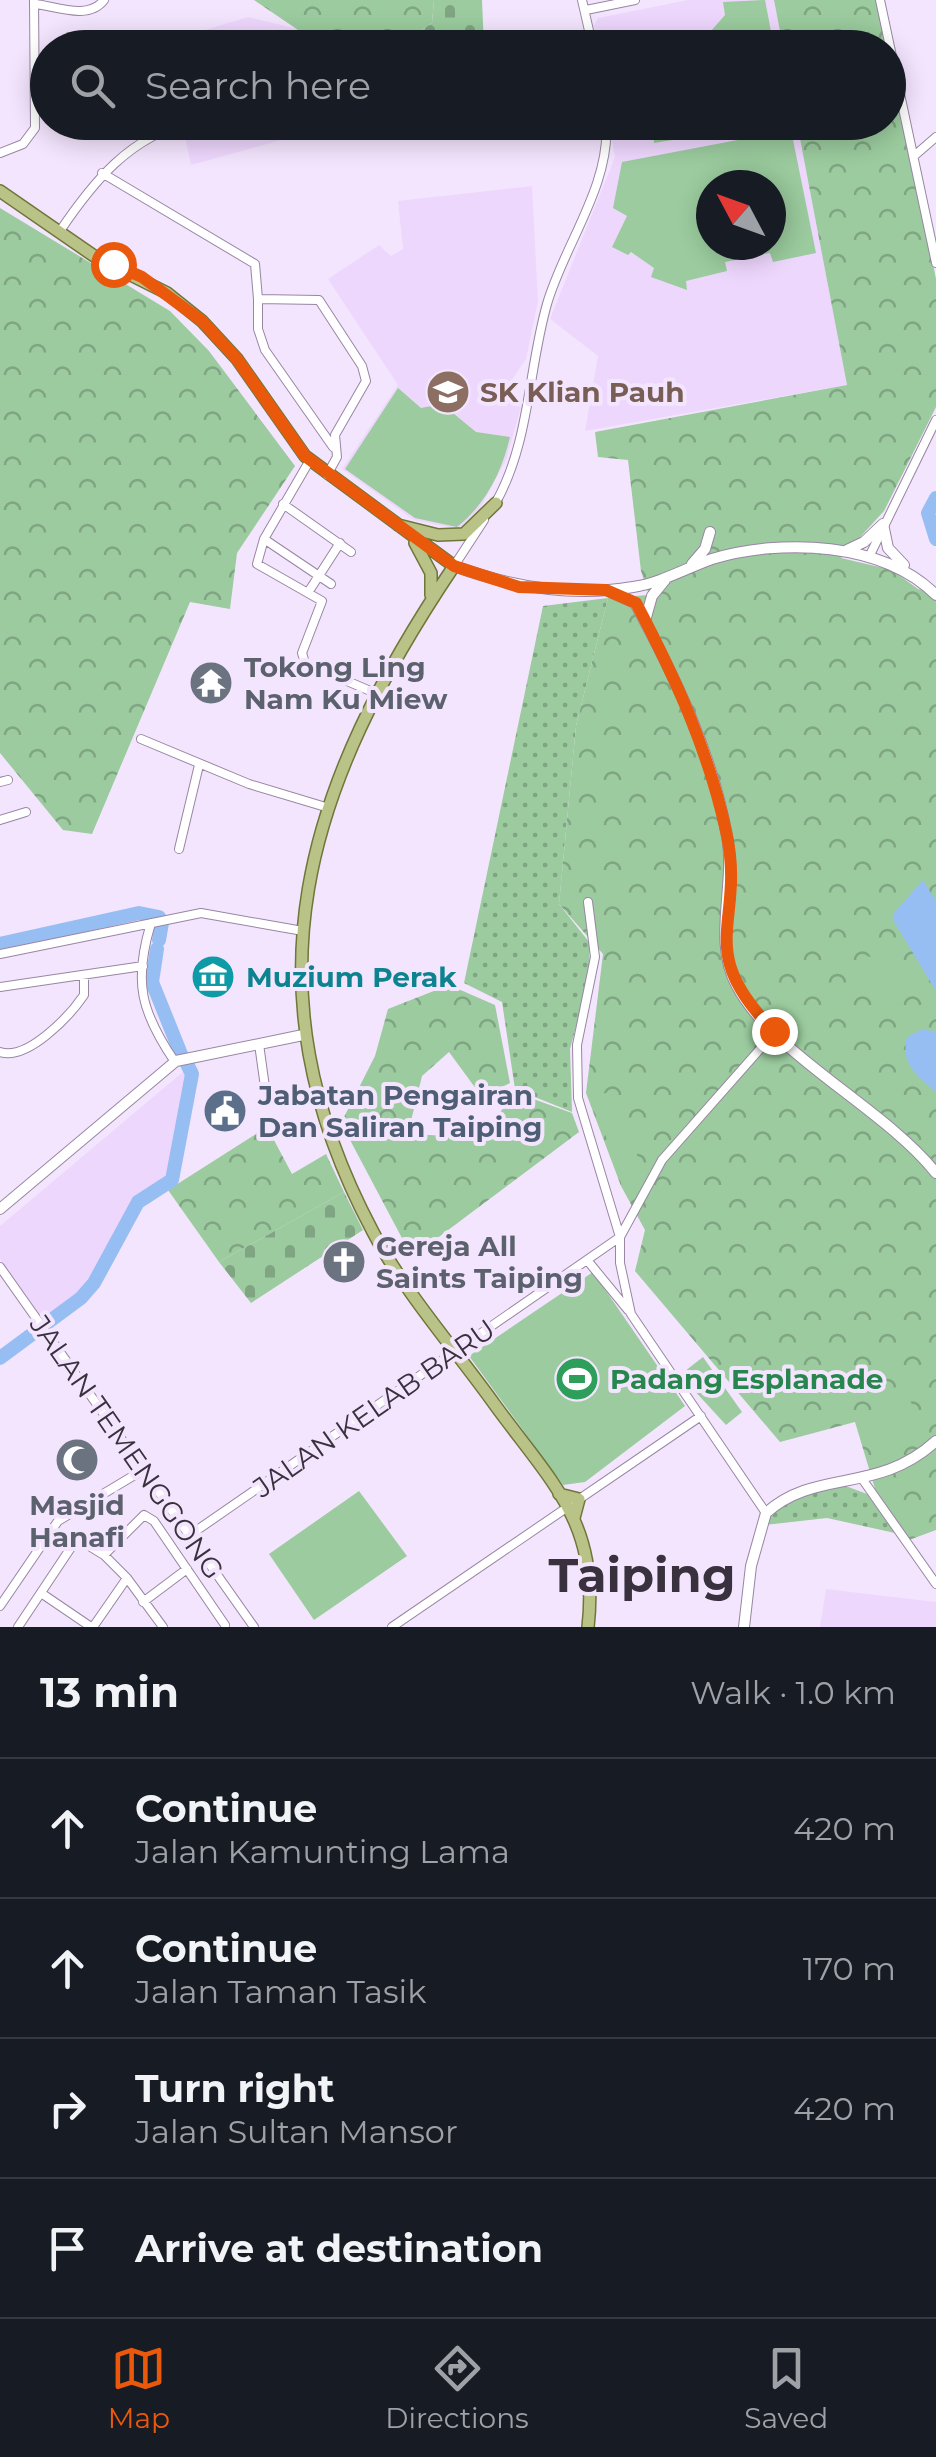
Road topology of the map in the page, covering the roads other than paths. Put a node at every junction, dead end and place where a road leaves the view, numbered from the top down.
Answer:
1 (104, 0) edge
2 (635, 0) edge
3 (880, 0) edge
4 (35, 2) edge
5 (584, 5) edge
6 (35, 30) edge
7 (589, 30) edge
8 (887, 30) edge
9 (906, 119) edge
10 (30, 134) edge
11 (936, 137) edge
12 (149, 140) edge
13 (606, 140) edge
14 (0, 153) edge
15 (914, 156) junction
16 (102, 174) junction
17 (0, 190) edge
18 (60, 230) junction
19 (936, 262) edge
20 (258, 300) junction
21 (936, 420) edge
22 (334, 447) junction
23 (310, 460) junction
24 (328, 474) junction
25 (496, 503) junction
26 (283, 504) junction
27 (389, 522) junction
28 (882, 524) junction
29 (710, 532) dead end
30 (412, 538) junction
31 (264, 539) junction
32 (340, 544) junction
33 (842, 551) junction
34 (352, 552) dead end
35 (869, 556) junction
36 (294, 559) junction
37 (454, 566) junction
38 (688, 568) junction
39 (319, 575) junction
40 (670, 576) junction
41 (917, 576) junction
42 (284, 580) junction
43 (331, 584) dead end
44 (637, 586) junction
45 (606, 590) junction
46 (309, 592) junction
47 (936, 595) edge
48 (428, 604) junction
49 (645, 621) junction
50 (375, 693) junction
51 (140, 739) dead end
52 (200, 765) junction
53 (329, 808) junction
54 (26, 812) dead end
55 (0, 820) edge
56 (179, 849) dead end
57 (588, 902) dead end
58 (151, 923) junction
59 (303, 931) junction
60 (0, 954) edge
61 (142, 966) junction
62 (84, 976) junction
63 (0, 987) edge
64 (775, 1032) junction
65 (304, 1035) junction
66 (258, 1044) junction
67 (0, 1052) edge
68 (174, 1062) junction
69 (265, 1088) dead end
70 (936, 1173) edge
71 (0, 1209) edge
72 (620, 1237) junction
73 (587, 1260) junction
74 (0, 1268) edge
75 (631, 1314) junction
76 (457, 1352) junction
77 (701, 1416) junction
78 (936, 1441) edge
79 (143, 1470) junction
80 (863, 1480) junction
81 (559, 1494) junction
82 (579, 1499) junction
83 (567, 1507) junction
84 (766, 1513) junction
85 (574, 1521) junction
86 (190, 1535) junction
87 (104, 1554) junction
88 (188, 1569) junction
89 (127, 1578) junction
90 (936, 1584) edge
91 (41, 1593) junction
92 (143, 1602) junction
93 (0, 1606) edge
94 (244, 1612) junction
95 (224, 1626) edge
96 (18, 1627) edge
97 (92, 1627) edge
98 (162, 1627) edge
99 (254, 1627) edge
100 (392, 1627) edge
101 (588, 1627) edge
102 (744, 1627) edge

1 - 4 street
2 - 5 street
3 - 8 street
4 - 6 street
5 - 7 street
9 - 15 street
10 - 14 street
11 - 15 street
12 - 16 street
13 - 25 street
15 - 19 street
16 - 18 street
16 - 20 street
17 - 18 main road
18 - 23 main road
20 - 22 street
20 - 22 street
21 - 28 street
22 - 24 street
23 - 24 main road
23 - 26 street
24 - 27 main road
25 - 27 main road
25 - 37 street
26 - 31 street
26 - 32 street
27 - 30 main road
28 - 33 street
28 - 35 street
28 - 41 street
29 - 38 street
30 - 37 main road
30 - 48 main road
31 - 36 street
31 - 42 street
32 - 34 street
32 - 39 street
33 - 35 street
33 - 38 street
35 - 41 street
36 - 39 street
36 - 42 street
37 - 45 street
37 - 48 main road
38 - 40 street
39 - 43 street
39 - 46 street
40 - 44 street
40 - 49 street
41 - 47 street
42 - 46 street
44 - 45 street
44 - 49 street
45 - 49 street
46 - 50 street
48 - 50 main road
49 - 64 street
50 - 53 main road
51 - 52 street
52 - 53 street
52 - 56 street
53 - 59 main road
54 - 55 street
57 - 72 street
58 - 59 street
58 - 60 street
58 - 61 street
59 - 65 main road
61 - 62 street
61 - 68 street
62 - 63 street
62 - 67 street
64 - 70 street
64 - 72 street
65 - 66 street
65 - 76 main road
66 - 68 street
66 - 69 street
68 - 71 street
72 - 73 street, JALAN KELAB BARU
72 - 75 street
73 - 75 street
73 - 76 street, JALAN KELAB BARU
74 - 79 street, JALAN TEMENGGONG
75 - 77 street
76 - 81 main road
76 - 86 street, JALAN KELAB BARU
77 - 82 street
77 - 84 street
78 - 80 street
79 - 86 street, JALAN TEMENGGONG
79 - 93 street
80 - 84 street
80 - 90 street
81 - 82 main road
81 - 83 main road
82 - 83 street
82 - 85 main road
83 - 85 main road
83 - 100 street
84 - 102 street
85 - 101 main road
86 - 94 street, JALAN TEMENGGONG
87 - 88 street
87 - 89 street
87 - 91 street
88 - 92 street
88 - 95 street
89 - 92 street
89 - 97 street
91 - 96 street
91 - 97 street
92 - 98 street
94 - 95 street
94 - 99 street, JALAN TEMENGGONG

